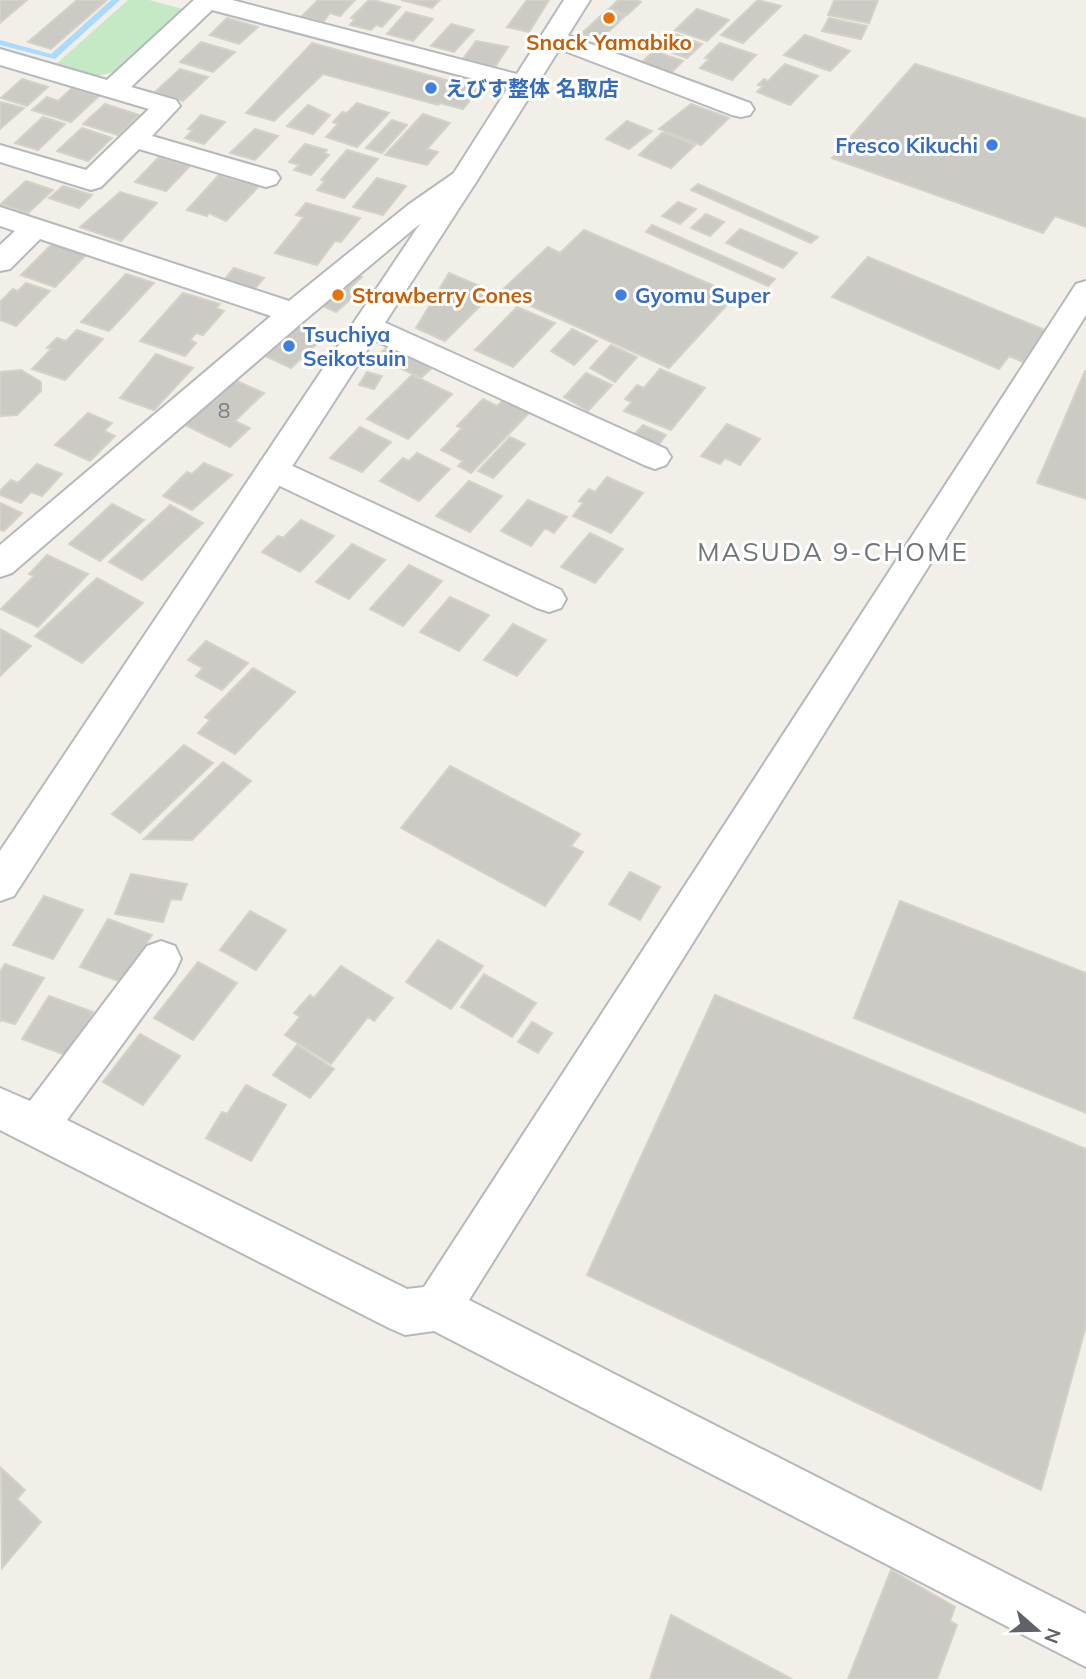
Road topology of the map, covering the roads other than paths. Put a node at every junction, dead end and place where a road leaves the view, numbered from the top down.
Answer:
1 (577, 0) edge
2 (553, 37) junction
3 (0, 57) edge
4 (523, 84) junction
5 (112, 90) junction
6 (741, 109) dead end
7 (133, 139) junction
8 (6, 162) edge
9 (266, 178) dead end
10 (464, 179) junction
11 (0, 216) edge
12 (36, 227) junction
13 (0, 262) edge
14 (1086, 291) edge
15 (294, 313) junction
16 (368, 325) junction
17 (655, 457) dead end
18 (273, 469) junction
19 (0, 564) edge
20 (549, 599) dead end
21 (0, 884) edge
22 (160, 959) dead end
23 (18, 1117) edge
24 (437, 1308) junction
25 (1086, 1641) edge

1 - 2 street
2 - 4 street
2 - 6 street
3 - 5 street
4 - 5 street
4 - 10 street
5 - 7 street
7 - 8 street
7 - 9 street
10 - 15 street
10 - 16 street
11 - 12 street
12 - 13 street
12 - 15 street
14 - 24 street
15 - 19 street
16 - 17 street
16 - 18 street
18 - 20 street
18 - 21 street
22 - 23 street
23 - 24 street
24 - 25 street

